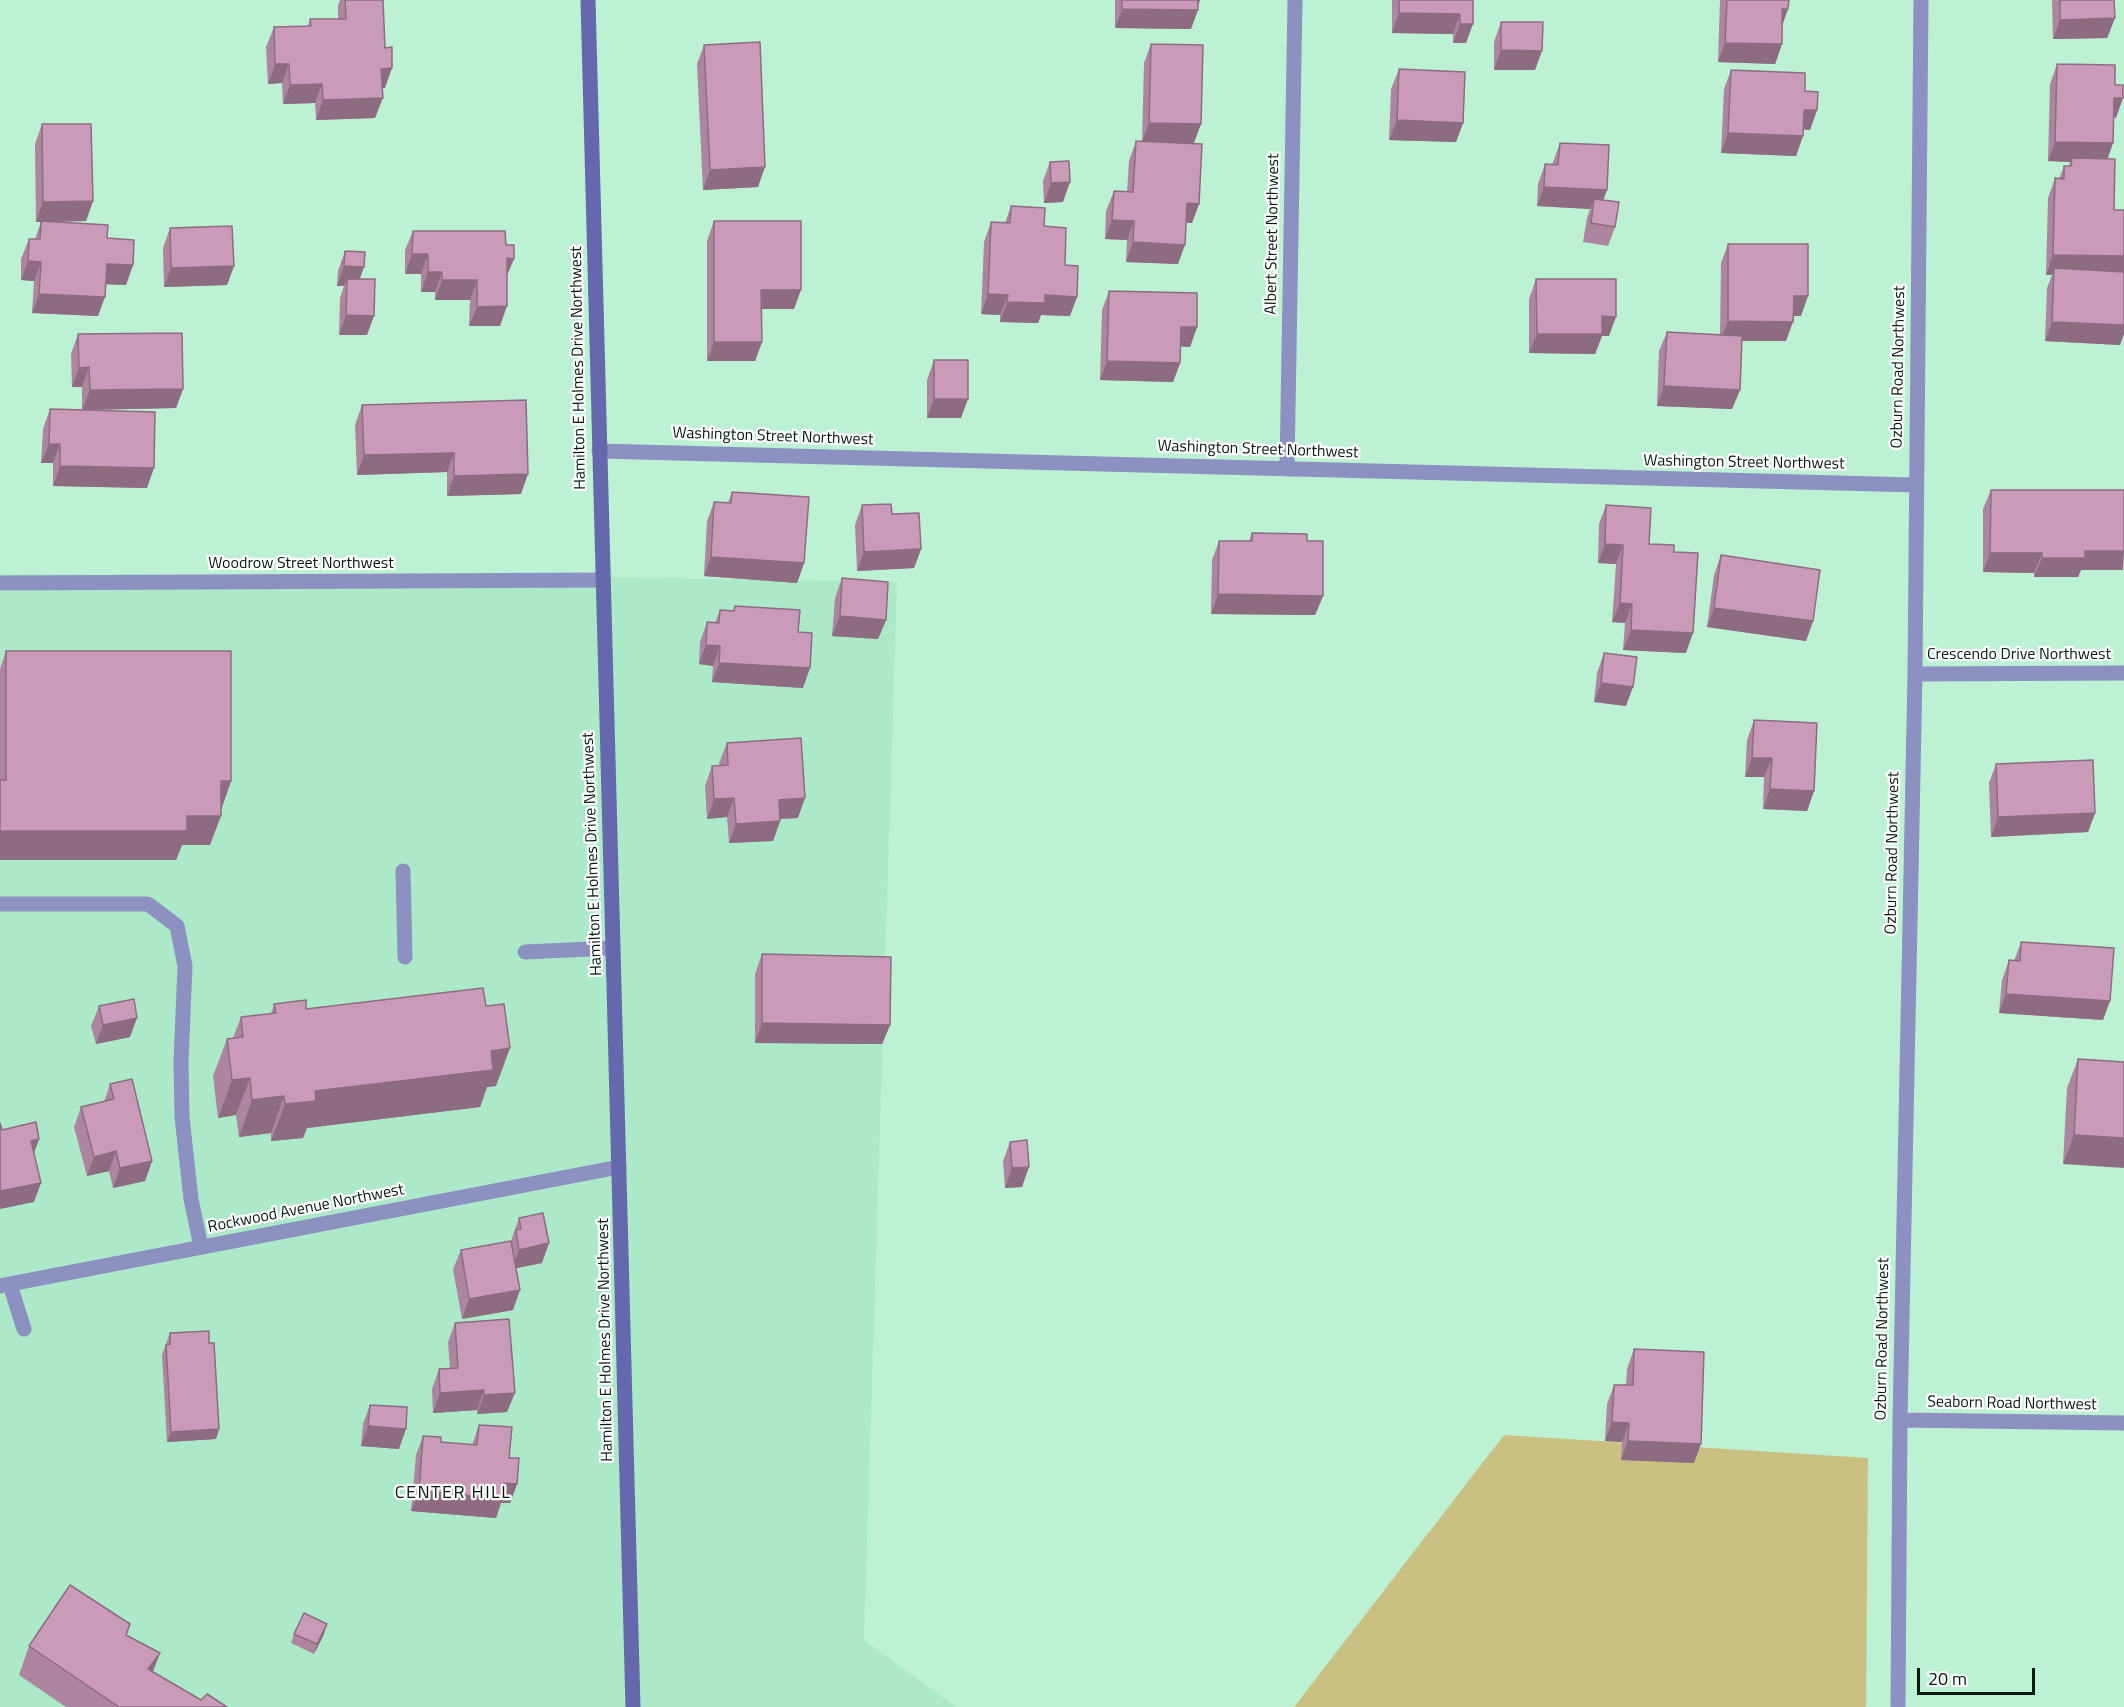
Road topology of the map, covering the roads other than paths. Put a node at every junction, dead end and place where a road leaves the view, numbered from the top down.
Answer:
1 (588, 0) edge
2 (1295, 0) edge
3 (1921, 0) edge
4 (599, 450) junction
5 (1287, 469) junction
6 (1916, 485) junction
7 (603, 580) junction
8 (0, 583) edge
9 (2124, 673) edge
10 (1915, 674) junction
11 (403, 871) dead end
12 (0, 904) edge
13 (613, 948) junction
14 (525, 952) dead end
15 (405, 957) dead end
16 (619, 1167) junction
17 (201, 1247) junction
18 (5, 1286) edge
19 (24, 1329) dead end
20 (1900, 1420) junction
21 (2124, 1423) edge
22 (633, 1707) edge
23 (1898, 1707) edge

1 - 4 main road, Hamilton E Holmes Drive Northwest
2 - 5 street, Albert Street Northwest
3 - 6 street, Ozburn Road Northwest
4 - 5 street, Washington Street Northwest
4 - 7 main road, Hamilton E Holmes Drive Northwest
5 - 6 street, Washington Street Northwest
6 - 10 street, Ozburn Road Northwest
7 - 8 street, Woodrow Street Northwest
7 - 13 main road, Hamilton E Holmes Drive Northwest
9 - 10 street, Crescendo Drive Northwest
10 - 20 street, Ozburn Road Northwest
11 - 15 street
12 - 17 street
13 - 14 street
13 - 16 main road, Hamilton E Holmes Drive Northwest
16 - 17 street, Rockwood Avenue Northwest
16 - 22 main road, Hamilton E Holmes Drive Northwest
17 - 18 street, Rockwood Avenue Northwest
18 - 19 street
20 - 21 street, Seaborn Road Northwest
20 - 23 street, Ozburn Road Northwest

